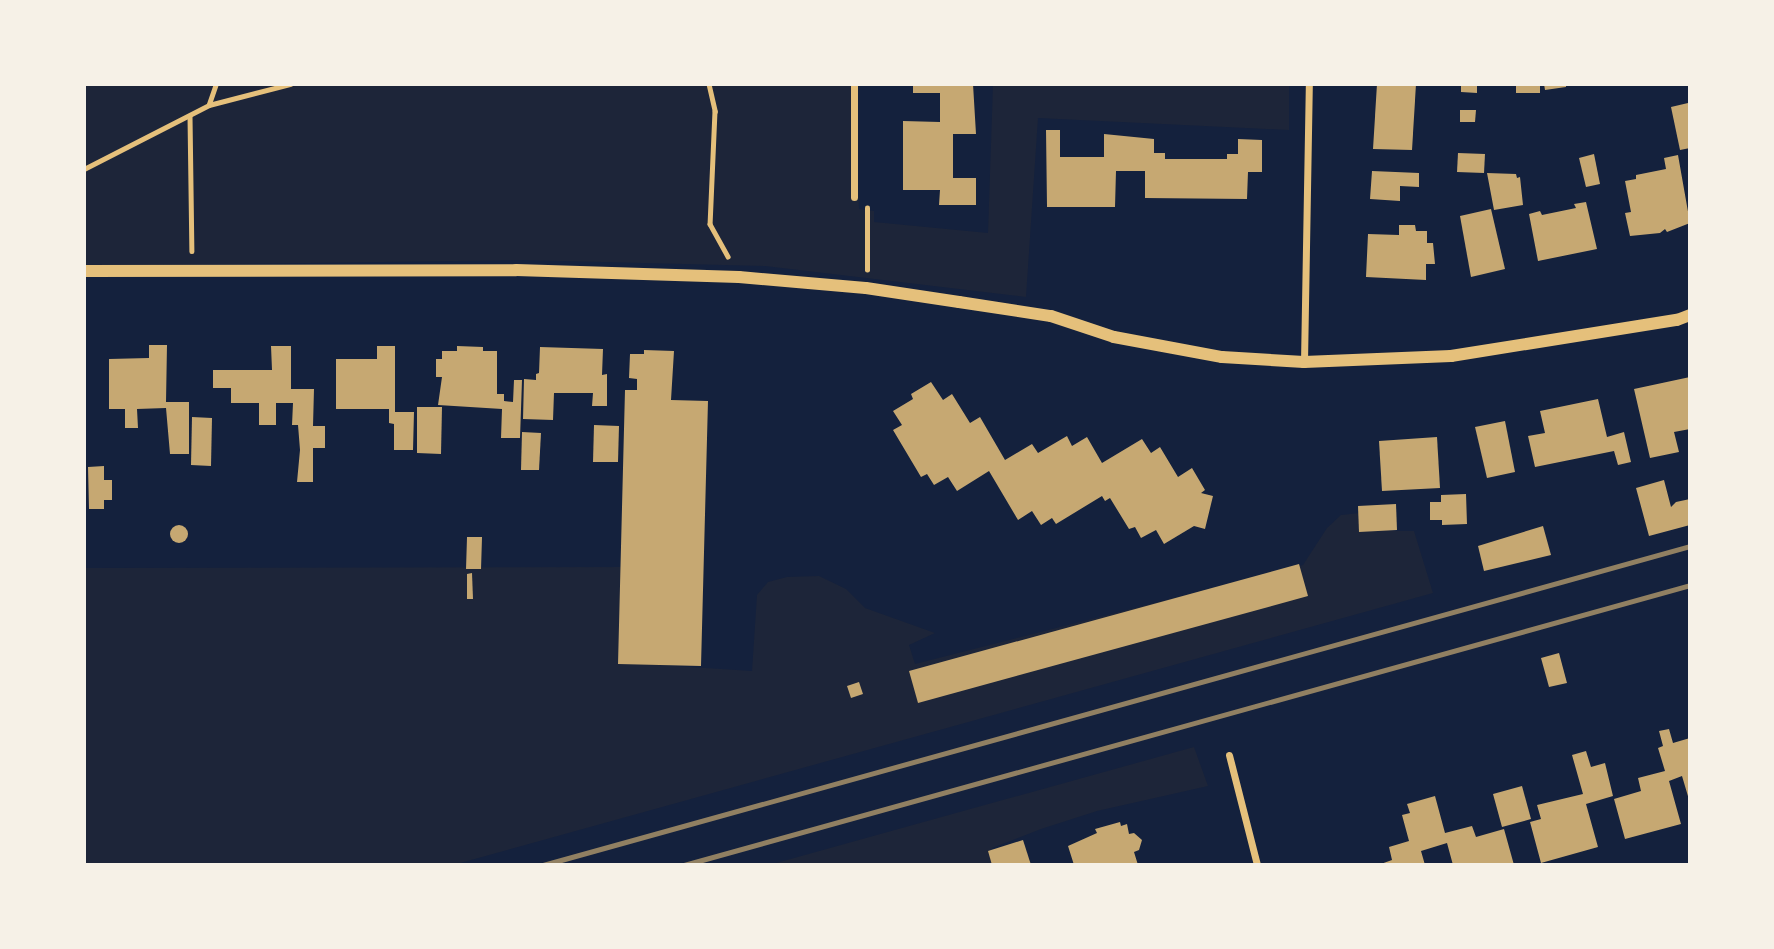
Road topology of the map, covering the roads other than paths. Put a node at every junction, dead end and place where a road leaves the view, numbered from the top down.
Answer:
1 (854, 84) edge
2 (1309, 84) edge
3 (854, 197) road end
4 (84, 271) edge
5 (1690, 315) edge
6 (1304, 362) junction
7 (1229, 755) dead end
8 (1258, 865) edge

1 - 3 street
2 - 6 street
4 - 6 street
5 - 6 street
7 - 8 street

